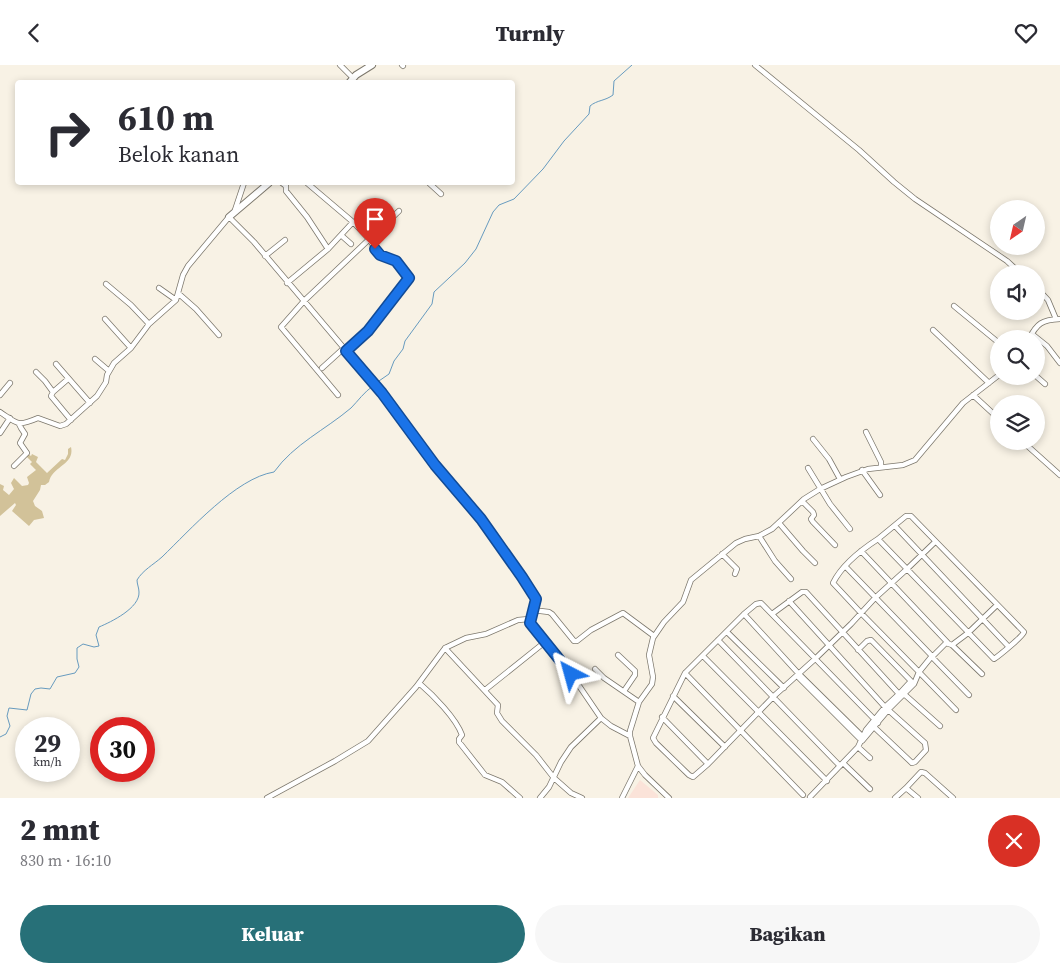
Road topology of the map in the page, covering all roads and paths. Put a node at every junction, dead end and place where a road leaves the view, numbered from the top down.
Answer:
1 (340, 65) edge
2 (372, 65) edge
3 (755, 65) edge
4 (351, 80) edge
5 (244, 185) edge
6 (267, 185) edge
7 (285, 185) edge
8 (309, 185) edge
9 (431, 185) edge
10 (441, 194) dead end
11 (400, 211) dead end
12 (232, 214) junction
13 (353, 222) junction
14 (342, 235) junction
15 (369, 239) junction
16 (285, 240) dead end
17 (350, 244) dead end
18 (328, 249) junction
19 (265, 256) junction
20 (1011, 265) edge
21 (287, 283) junction
22 (106, 284) dead end
23 (159, 288) dead end
24 (179, 294) junction
25 (1045, 295) edge
26 (175, 299) junction
27 (304, 301) junction
28 (954, 306) dead end
29 (1056, 316) edge
30 (105, 319) dead end
31 (148, 324) junction
32 (1034, 330) edge
33 (933, 331) dead end
34 (220, 335) dead end
35 (990, 336) edge
36 (1045, 344) edge
37 (131, 347) junction
38 (345, 350) junction
39 (95, 359) dead end
40 (1060, 363) edge
41 (56, 364) dead end
42 (322, 368) dead end
43 (109, 371) junction
44 (36, 372) dead end
45 (68, 379) junction
46 (10, 383) dead end
47 (989, 383) joint
48 (53, 392) junction
49 (0, 395) edge
50 (338, 395) dead end
51 (973, 395) junction
52 (90, 403) junction
53 (990, 411) edge
54 (0, 412) edge
55 (10, 418) junction
56 (72, 420) junction
57 (20, 426) junction
58 (866, 432) dead end
59 (0, 433) edge
60 (813, 439) dead end
61 (1032, 450) edge
62 (881, 465) junction
63 (14, 466) dead end
64 (808, 468) dead end
65 (862, 470) junction
66 (1060, 475) edge
67 (839, 476) junction
68 (819, 486) junction
69 (880, 495) dead end
70 (802, 501) junction
71 (779, 523) junction
72 (895, 526) junction
73 (850, 529) dead end
74 (759, 536) junction
75 (878, 539) junction
76 (935, 542) junction
77 (835, 545) dead end
78 (862, 551) junction
79 (722, 554) junction
80 (922, 555) junction
81 (815, 563) dead end
82 (845, 566) junction
83 (907, 569) junction
84 (735, 574) dead end
85 (791, 579) dead end
86 (891, 583) junction
87 (875, 598) junction
88 (789, 601) junction
89 (997, 605) junction
90 (532, 611) junction
91 (861, 613) junction
92 (744, 614) junction
93 (772, 614) junction
94 (530, 619) junction
95 (982, 619) junction
96 (727, 632) junction
97 (842, 632) junction
98 (968, 633) junction
99 (654, 636) junction
100 (718, 640) junction
101 (545, 642) junction
102 (828, 644) junction
103 (950, 644) junction
104 (1008, 646) junction
105 (445, 648) junction
106 (858, 650) junction
107 (618, 655) dead end
108 (703, 656) junction
109 (932, 657) junction
110 (815, 659) junction
111 (595, 669) dead end
112 (917, 672) junction
113 (684, 673) junction
114 (797, 674) junction
115 (982, 674) dead end
116 (913, 682) junction
117 (419, 683) junction
118 (784, 688) junction
119 (484, 691) junction
120 (624, 691) junction
121 (902, 694) junction
122 (969, 695) dead end
123 (672, 696) junction
124 (774, 696) junction
125 (639, 702) junction
126 (887, 708) junction
127 (956, 710) dead end
128 (758, 713) junction
129 (662, 717) junction
130 (601, 719) junction
131 (875, 723) junction
132 (940, 725) dead end
133 (742, 730) junction
134 (630, 736) junction
135 (862, 738) junction
136 (725, 747) junction
137 (858, 747) junction
138 (870, 758) dead end
139 (708, 763) junction
140 (842, 764) junction
141 (638, 766) junction
142 (554, 778) junction
143 (827, 781) junction
144 (906, 788) junction
145 (870, 789) dead end
146 (803, 796) edge
147 (810, 797) edge
148 (267, 798) edge
149 (520, 798) edge
150 (540, 798) edge
151 (582, 798) edge
152 (622, 798) edge
153 (669, 798) edge
154 (895, 798) edge
155 (918, 798) edge
156 (953, 798) edge

1 - 4 street
2 - 4 street
3 - 20 street
5 - 12 street
6 - 12 street
7 - 18 street
8 - 13 street
9 - 10 street
11 - 15 street
12 - 19 street
12 - 24 street
13 - 14 street
13 - 15 street
14 - 17 street
14 - 18 street
15 - 27 street
15 - 38 street
16 - 19 street
18 - 21 street
19 - 21 street
21 - 27 street
22 - 31 street
23 - 26 street
24 - 26 street
24 - 34 street
25 - 29 street
26 - 31 street
27 - 38 street
27 - 50 street
28 - 35 street
29 - 32 street
30 - 37 street
31 - 37 street
33 - 47 street
36 - 40 street
37 - 43 street
38 - 42 street
38 - 90 street
39 - 43 street
41 - 45 street
43 - 52 street
44 - 48 street
45 - 48 street
45 - 52 street
46 - 49 street
47 - 51 street
48 - 56 street
51 - 53 street
51 - 62 street
52 - 56 street
54 - 55 street
55 - 57 street
55 - 59 street
56 - 57 street
57 - 63 street
58 - 62 street
60 - 67 street
61 - 66 street
62 - 65 street
64 - 68 street
65 - 67 street
65 - 69 street
67 - 68 street
68 - 70 street
68 - 73 street
70 - 71 street
70 - 77 street
71 - 74 street
71 - 81 street
72 - 75 street
72 - 76 street
72 - 80 street
74 - 79 street
74 - 85 street
75 - 78 street
75 - 83 street
76 - 80 street
76 - 89 street
78 - 82 street
78 - 86 street
79 - 84 street
79 - 99 street
80 - 83 street
80 - 95 street
82 - 87 street
82 - 91 street
83 - 86 street
83 - 98 street
86 - 87 street
86 - 103 street
87 - 91 street
87 - 109 street
88 - 93 street
88 - 97 street
88 - 102 street
89 - 95 street
89 - 104 street
90 - 94 street
90 - 99 street
91 - 97 street
91 - 112 street
92 - 93 street
92 - 96 street
92 - 114 street
93 - 110 street
94 - 101 street
94 - 105 street
95 - 98 street
95 - 104 street
96 - 100 street
96 - 118 street
97 - 102 street
97 - 106 street
98 - 103 street
98 - 104 street
99 - 125 street
100 - 108 street
100 - 124 street
101 - 119 street
101 - 130 street
102 - 110 street
102 - 126 street
103 - 109 street
103 - 115 street
105 - 117 street
105 - 119 street
106 - 116 street
106 - 121 street
107 - 120 street
108 - 113 street
108 - 128 street
109 - 112 street
109 - 122 street
110 - 114 street
110 - 131 street
111 - 120 street
112 - 116 street
112 - 127 street
113 - 123 street
113 - 133 street
114 - 118 street
114 - 135 street
116 - 121 street
117 - 148 street
117 - 149 street
118 - 124 street
119 - 142 street
120 - 125 street
121 - 126 street
121 - 132 street
123 - 129 street
123 - 136 street
124 - 128 street
124 - 140 street
125 - 134 street
126 - 131 street
126 - 131 street
128 - 133 street
128 - 143 street
129 - 139 street
129 - 139 street
130 - 134 street
130 - 142 street
131 - 135 street
131 - 135 street
133 - 136 street
133 - 146 street
134 - 141 street
135 - 137 street
136 - 139 street
137 - 138 street
137 - 140 street
140 - 143 street
140 - 145 street
141 - 152 street
141 - 153 street
142 - 150 street
142 - 151 street
143 - 147 street
144 - 154 street
144 - 155 street
144 - 156 street
146 - 147 street

